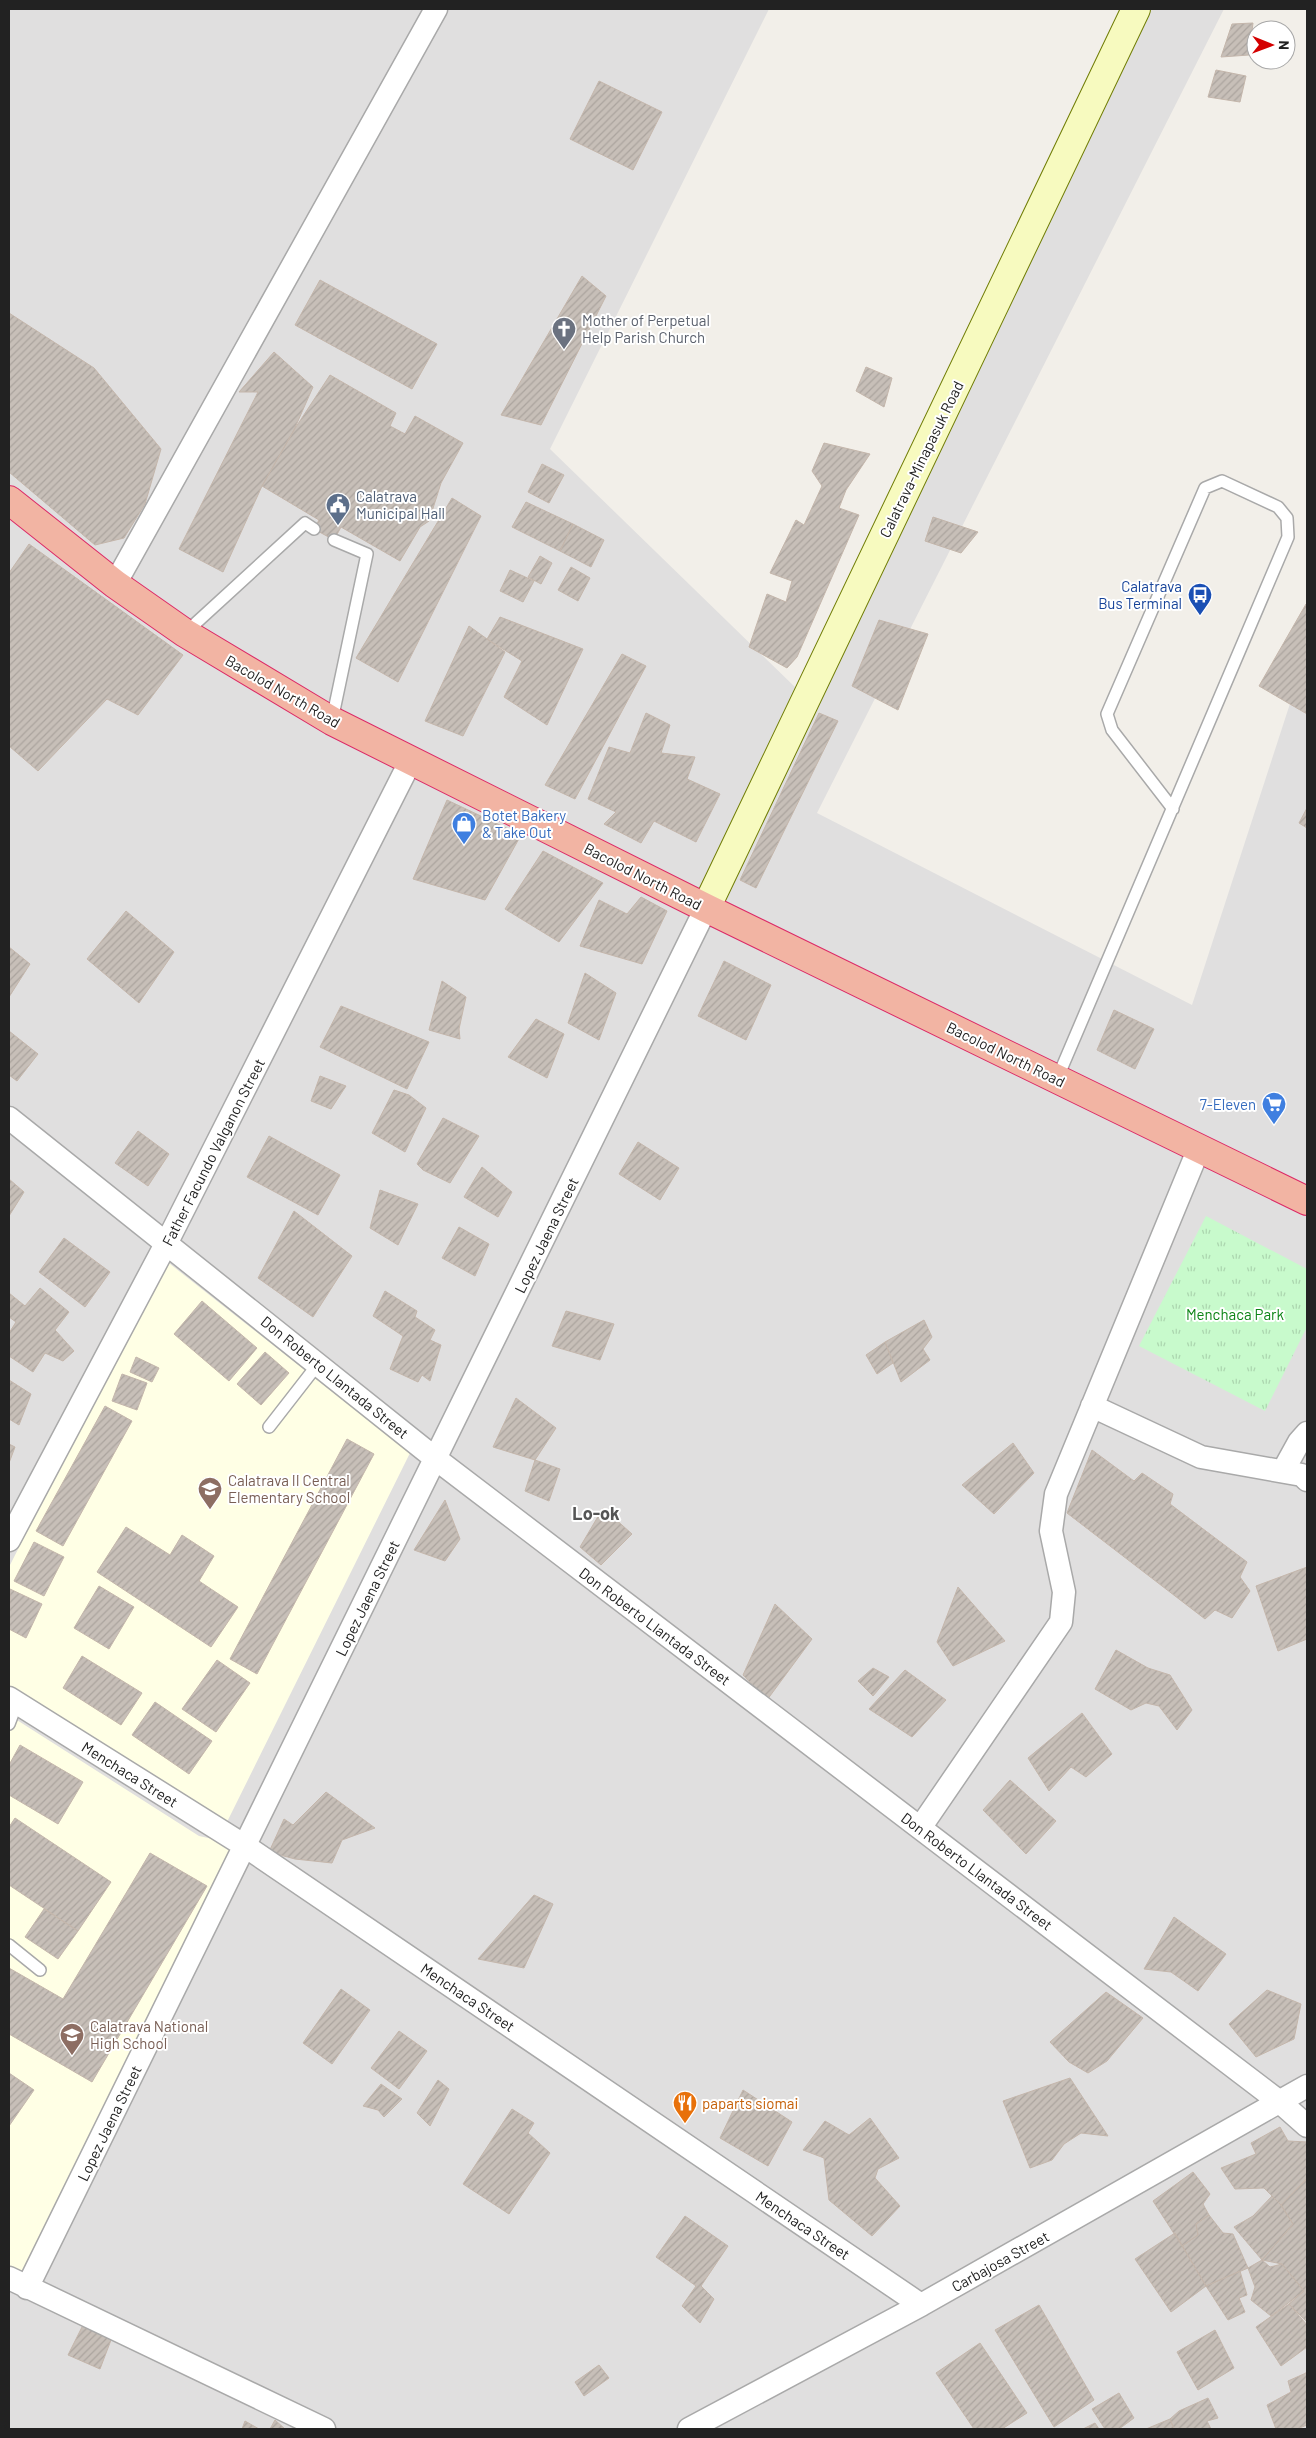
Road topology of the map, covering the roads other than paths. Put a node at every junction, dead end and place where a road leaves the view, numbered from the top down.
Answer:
1 (436, 9) edge
2 (1136, 9) edge
3 (9, 500) edge
4 (314, 529) dead end
5 (334, 540) dead end
6 (115, 584) junction
7 (185, 633) junction
8 (332, 721) junction
9 (411, 760) junction
10 (1173, 809) junction
11 (706, 908) junction
12 (1058, 1080) junction
13 (9, 1118) edge
14 (1199, 1148) junction
15 (1305, 1194) edge
16 (168, 1242) junction
17 (318, 1364) junction
18 (1092, 1406) junction
19 (269, 1427) dead end
20 (1307, 1433) edge
21 (436, 1458) junction
22 (1283, 1471) junction
23 (1307, 1480) edge
24 (9, 1540) edge
25 (13, 1700) edge
26 (9, 1724) edge
27 (920, 1828) junction
28 (245, 1846) junction
29 (9, 1945) edge
30 (40, 1970) dead end
31 (1307, 2086) edge
32 (1281, 2102) junction
33 (1307, 2126) edge
34 (18, 2283) edge
35 (921, 2305) junction
36 (324, 2429) edge
37 (689, 2429) edge

1 - 6 street
2 - 11 main road, Calatrava-Minapasuk Road
3 - 6 highway, Bacolod North Road
4 - 7 lane
5 - 8 lane
6 - 7 highway, Bacolod North Road
7 - 8 highway, Bacolod North Road
8 - 9 highway, Bacolod North Road
9 - 11 highway, Bacolod North Road
9 - 16 street, Father Facundo Valganon Street
10 - 10 lane
10 - 12 lane
11 - 12 highway, Bacolod North Road
11 - 21 street, Lopez Jaena Street
12 - 14 highway, Bacolod North Road
13 - 16 street, Don Roberto Llantada Street
14 - 15 highway, Bacolod North Road
14 - 18 street
16 - 17 street, Don Roberto Llantada Street
16 - 24 street, Father Facundo Valganon Street
17 - 19 lane
17 - 21 street, Don Roberto Llantada Street
18 - 22 street
18 - 27 street
20 - 22 street
21 - 27 street, Don Roberto Llantada Street
21 - 28 street, Lopez Jaena Street
22 - 23 street
25 - 26 lane
25 - 28 street, Menchaca Street
27 - 32 street, Don Roberto Llantada Street
28 - 34 street, Lopez Jaena Street
28 - 35 street, Menchaca Street
29 - 30 lane
31 - 32 street, Carbajosa Street
32 - 33 street, Don Roberto Llantada Street
32 - 35 street, Carbajosa Street
34 - 36 street
35 - 37 street, Carbajosa Street

